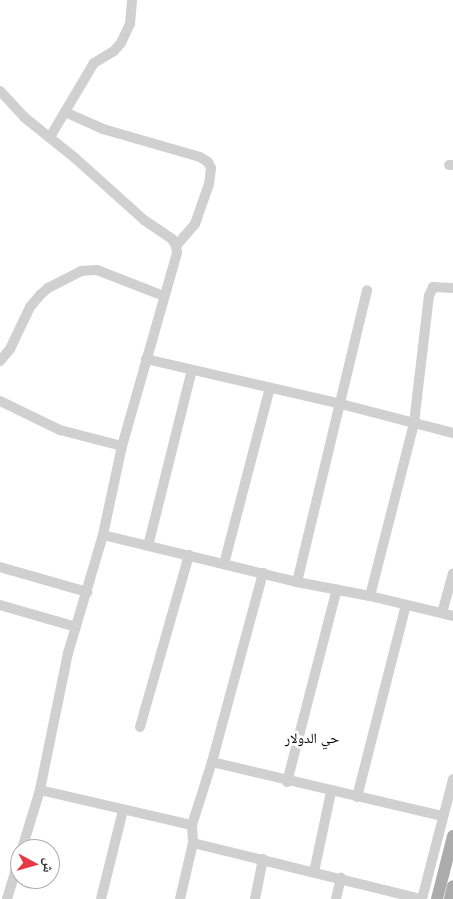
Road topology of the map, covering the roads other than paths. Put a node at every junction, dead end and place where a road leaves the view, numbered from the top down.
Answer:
1 (132, 0) edge
2 (0, 91) edge
3 (66, 112) junction
4 (50, 137) junction
5 (176, 246) junction
6 (453, 288) edge
7 (367, 290) dead end
8 (164, 296) junction
9 (146, 359) junction
10 (0, 361) edge
11 (192, 370) junction
12 (270, 388) junction
13 (0, 401) edge
14 (341, 404) junction
15 (414, 423) junction
16 (453, 433) edge
17 (122, 446) junction
18 (103, 535) junction
19 (148, 546) junction
20 (188, 555) junction
21 (224, 564) junction
22 (0, 567) edge
23 (453, 572) edge
24 (262, 573) junction
25 (297, 582) junction
26 (337, 589) junction
27 (87, 592) junction
28 (370, 596) junction
29 (0, 604) edge
30 (406, 605) junction
31 (442, 614) junction
32 (453, 616) edge
33 (76, 627) junction
34 (140, 727) dead end
35 (212, 762) junction
36 (453, 779) edge
37 (287, 782) junction
38 (40, 790) junction
39 (331, 792) junction
40 (357, 797) junction
41 (123, 810) junction
42 (443, 816) junction
43 (192, 825) junction
44 (453, 836) edge
45 (25, 839) edge
46 (193, 843) junction
47 (263, 859) junction
48 (314, 872) junction
49 (341, 878) junction
50 (453, 886) edge
51 (101, 899) edge
52 (180, 899) edge
53 (255, 899) edge
54 (336, 899) edge
55 (422, 899) edge
56 (437, 899) edge
57 (450, 899) edge

1 - 3 street
2 - 4 street
3 - 4 street
3 - 5 street
4 - 5 street
5 - 8 street
6 - 15 street
7 - 14 street
8 - 9 street
8 - 10 street
9 - 11 street
9 - 17 street
11 - 12 street
11 - 19 street
12 - 14 street
12 - 21 street
13 - 17 street
14 - 15 street
14 - 25 street
15 - 16 street
15 - 28 street
17 - 18 street
18 - 19 street
18 - 27 street
19 - 20 street
20 - 21 street
20 - 34 street
21 - 24 street
22 - 27 street
23 - 31 street
24 - 25 street
24 - 35 street
25 - 26 street
26 - 28 street
26 - 37 street
27 - 33 street
28 - 30 street
29 - 33 street
30 - 31 street
30 - 40 street
31 - 32 street
33 - 38 street
35 - 37 street
35 - 43 street
36 - 42 street
37 - 39 street
38 - 41 street
38 - 45 street
39 - 40 street
39 - 48 street
40 - 42 street
41 - 43 street
41 - 51 street
42 - 55 street
43 - 46 street
44 - 56 main road
46 - 47 street
46 - 52 street
47 - 48 street
47 - 53 street
48 - 49 street
49 - 54 street
49 - 55 street
50 - 57 main road

